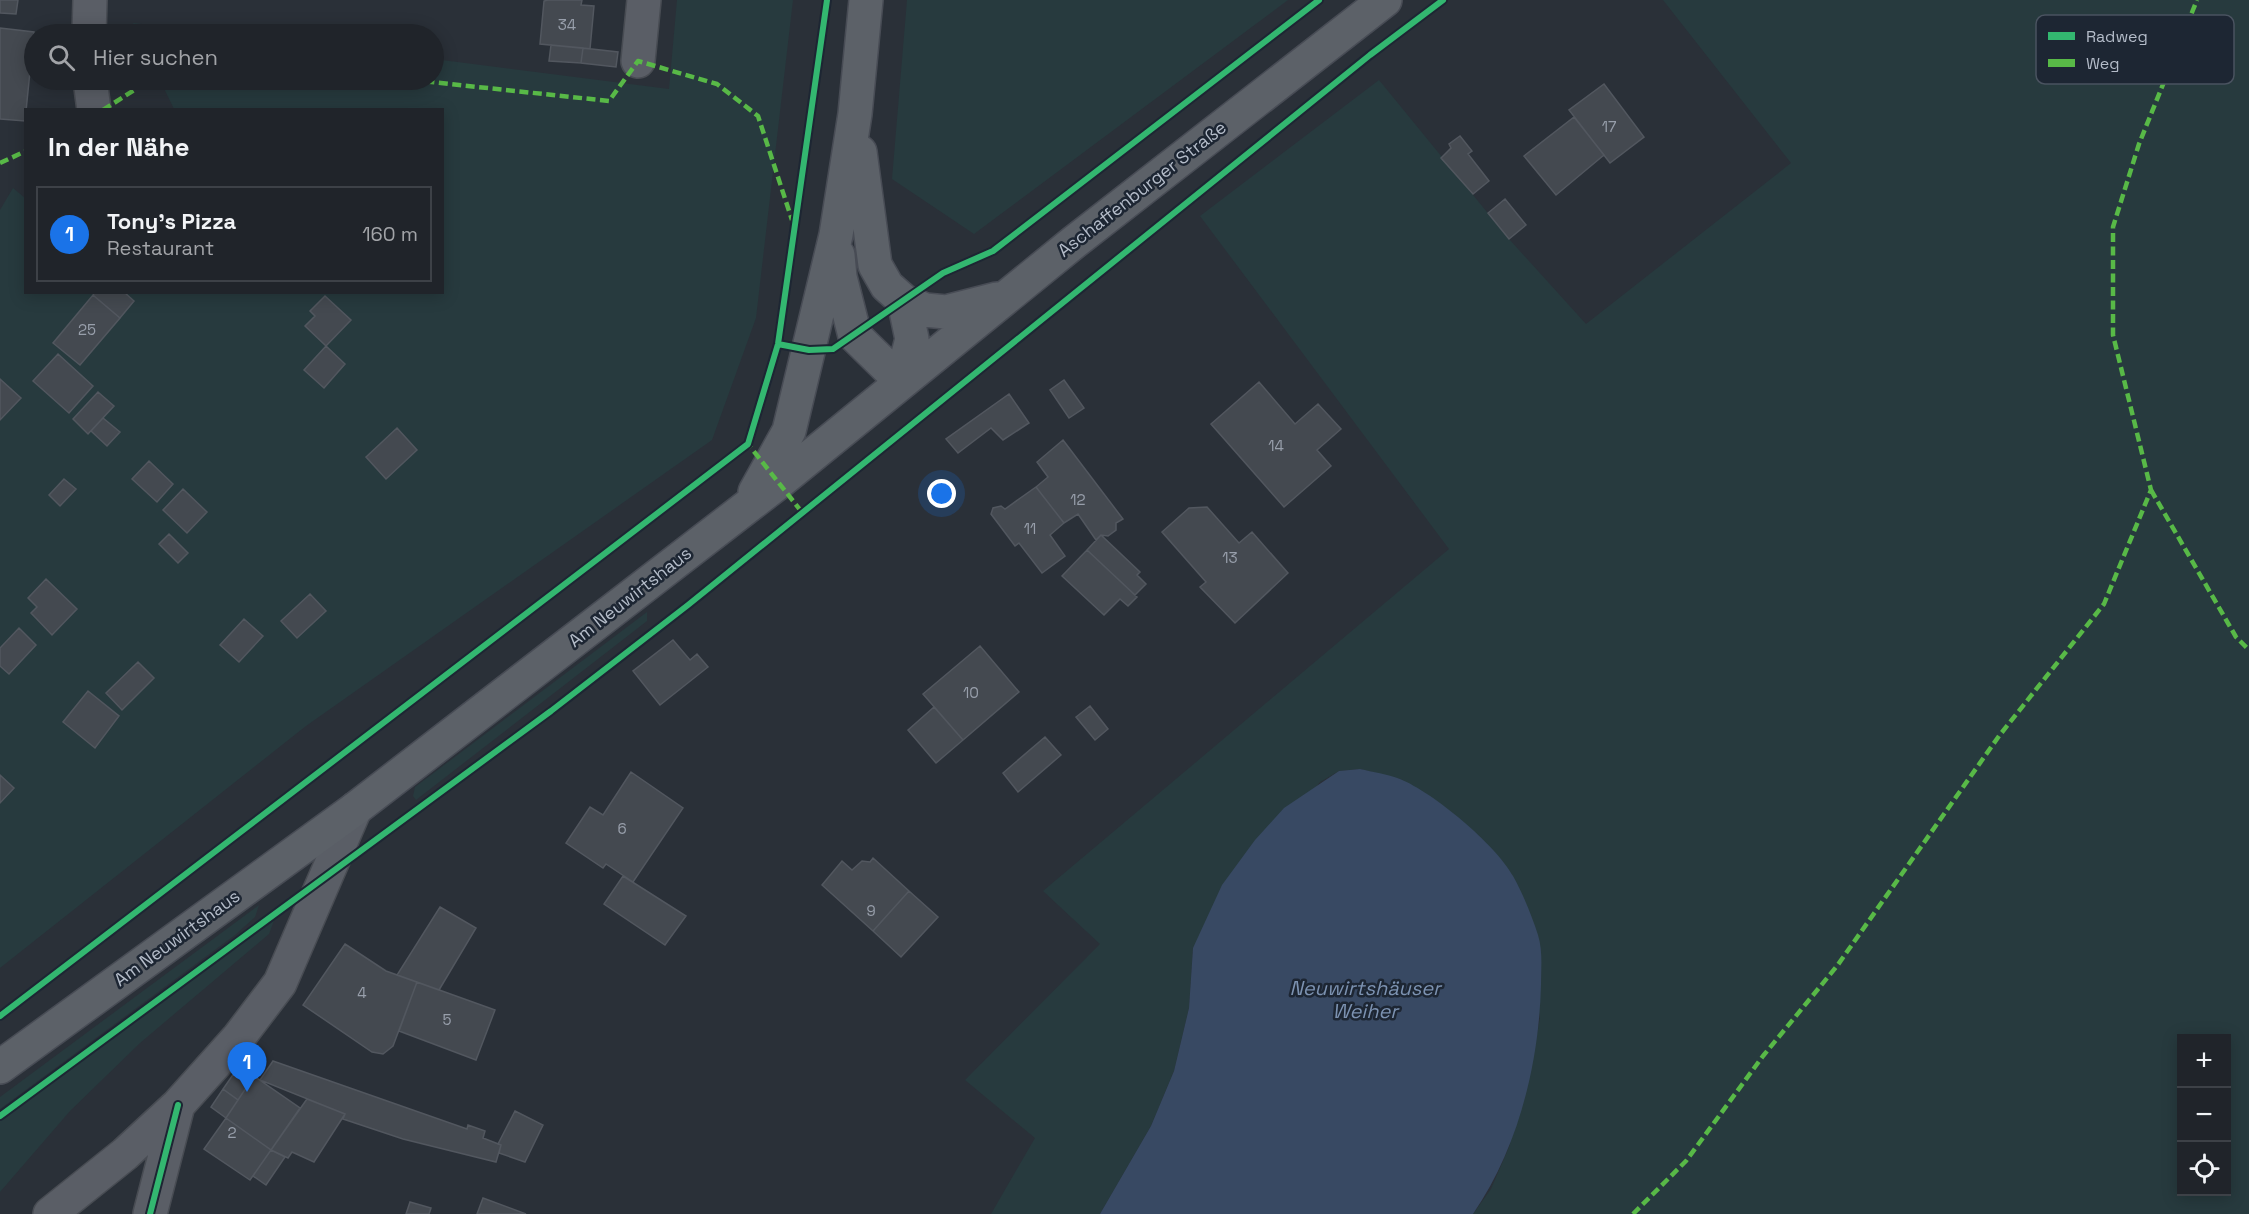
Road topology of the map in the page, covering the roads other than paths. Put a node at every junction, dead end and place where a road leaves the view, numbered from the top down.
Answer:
1 (90, 0) edge
2 (644, 0) edge
3 (866, 0) edge
4 (1385, 0) edge
5 (89, 24) edge
6 (638, 61) dead end
7 (91, 90) edge
8 (94, 108) edge
9 (855, 114) junction
10 (836, 235) junction
11 (1008, 297) junction
12 (904, 301) junction
13 (901, 381) junction
14 (747, 506) junction
15 (355, 809) junction
16 (0, 1067) edge
17 (178, 1105) junction
18 (50, 1214) edge
19 (150, 1214) edge

1 - 5 street
2 - 6 street
3 - 9 main road
4 - 11 main road, Aschaffenburger Straße
7 - 8 street
9 - 10 main road
9 - 12 main road
10 - 13 main road
10 - 14 main road
11 - 12 main road
11 - 13 main road, Aschaffenburger Straße
12 - 13 main road
13 - 14 main road, Am Neuwirtshaus
14 - 15 main road, Am Neuwirtshaus
15 - 16 main road, Am Neuwirtshaus
15 - 17 street, Am Neuwirtshaus
17 - 18 street, Am Neuwirtshaus
17 - 19 street

